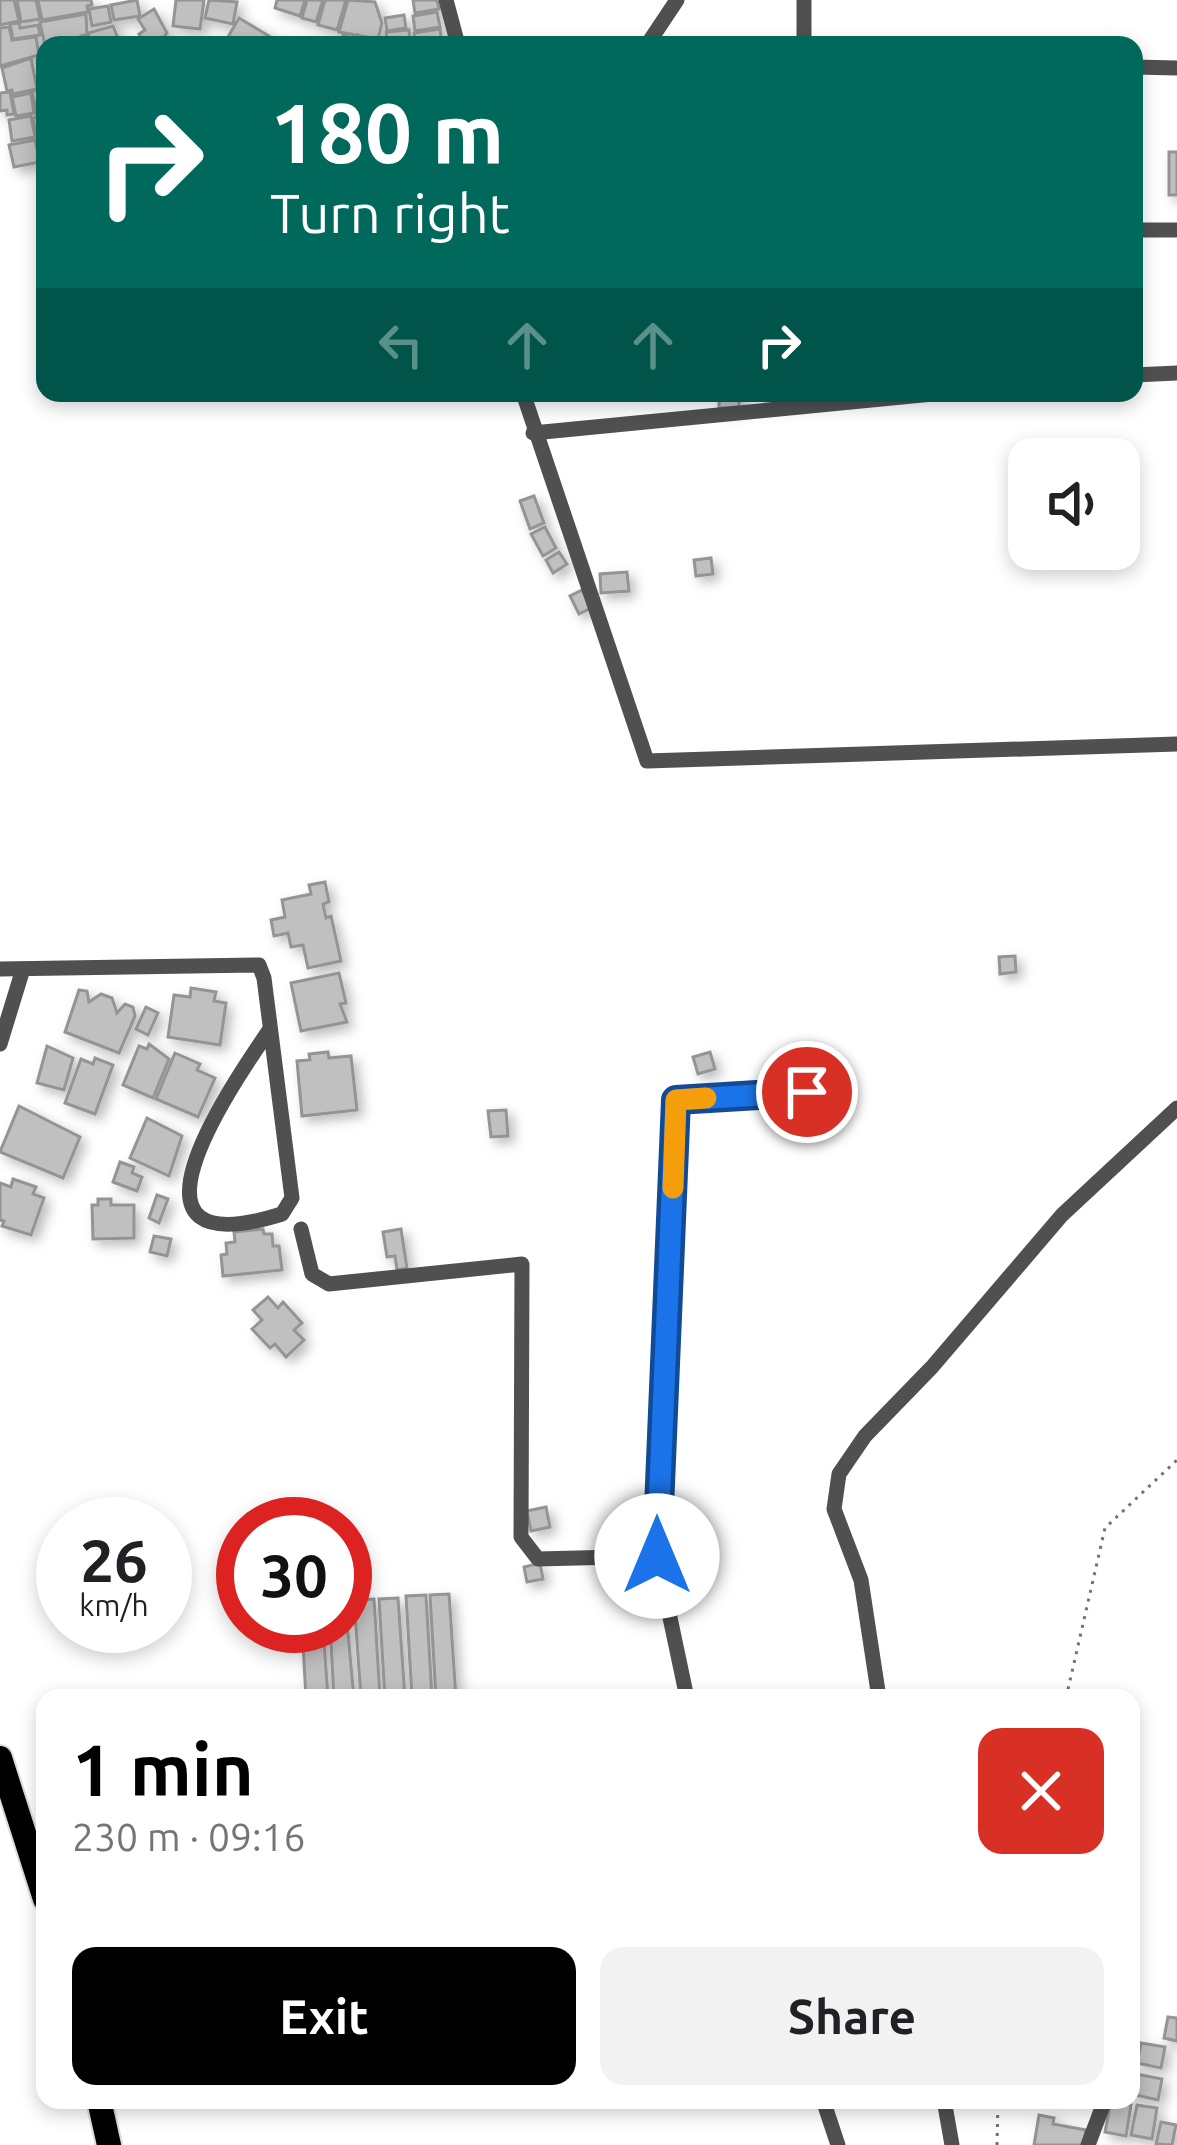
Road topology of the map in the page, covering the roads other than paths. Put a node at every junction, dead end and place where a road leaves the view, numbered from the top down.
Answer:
1 (446, 0) edge
2 (677, 0) edge
3 (804, 0) edge
4 (456, 36) edge
5 (653, 36) edge
6 (804, 36) edge
7 (1143, 67) edge
8 (1177, 68) edge
9 (1143, 230) edge
10 (1177, 230) edge
11 (1177, 373) edge
12 (1143, 375) edge
13 (525, 402) edge
14 (851, 402) edge
15 (533, 433) junction
16 (1177, 744) edge
17 (0, 969) edge
18 (23, 969) junction
19 (270, 1030) junction
20 (0, 1044) edge
21 (846, 1094) dead end
22 (1177, 1108) edge
23 (301, 1229) dead end
24 (657, 1556) junction
25 (685, 1689) edge
26 (877, 1689) edge
27 (0, 1758) edge
28 (36, 1871) edge
29 (101, 2109) edge
30 (826, 2109) edge
31 (946, 2109) edge
32 (1102, 2109) edge
33 (109, 2145) edge
34 (838, 2145) edge
35 (952, 2145) edge
36 (1088, 2145) edge

1 - 4 street
2 - 5 street
3 - 6 street
7 - 8 street
9 - 10 street
11 - 12 street
13 - 15 street
14 - 15 street
15 - 16 street
17 - 18 street
18 - 19 street
18 - 20 street
19 - 19 street
21 - 24 street
22 - 26 street
23 - 24 street
24 - 25 street
27 - 28 main road
29 - 33 main road
30 - 34 street
31 - 35 street
32 - 36 street

